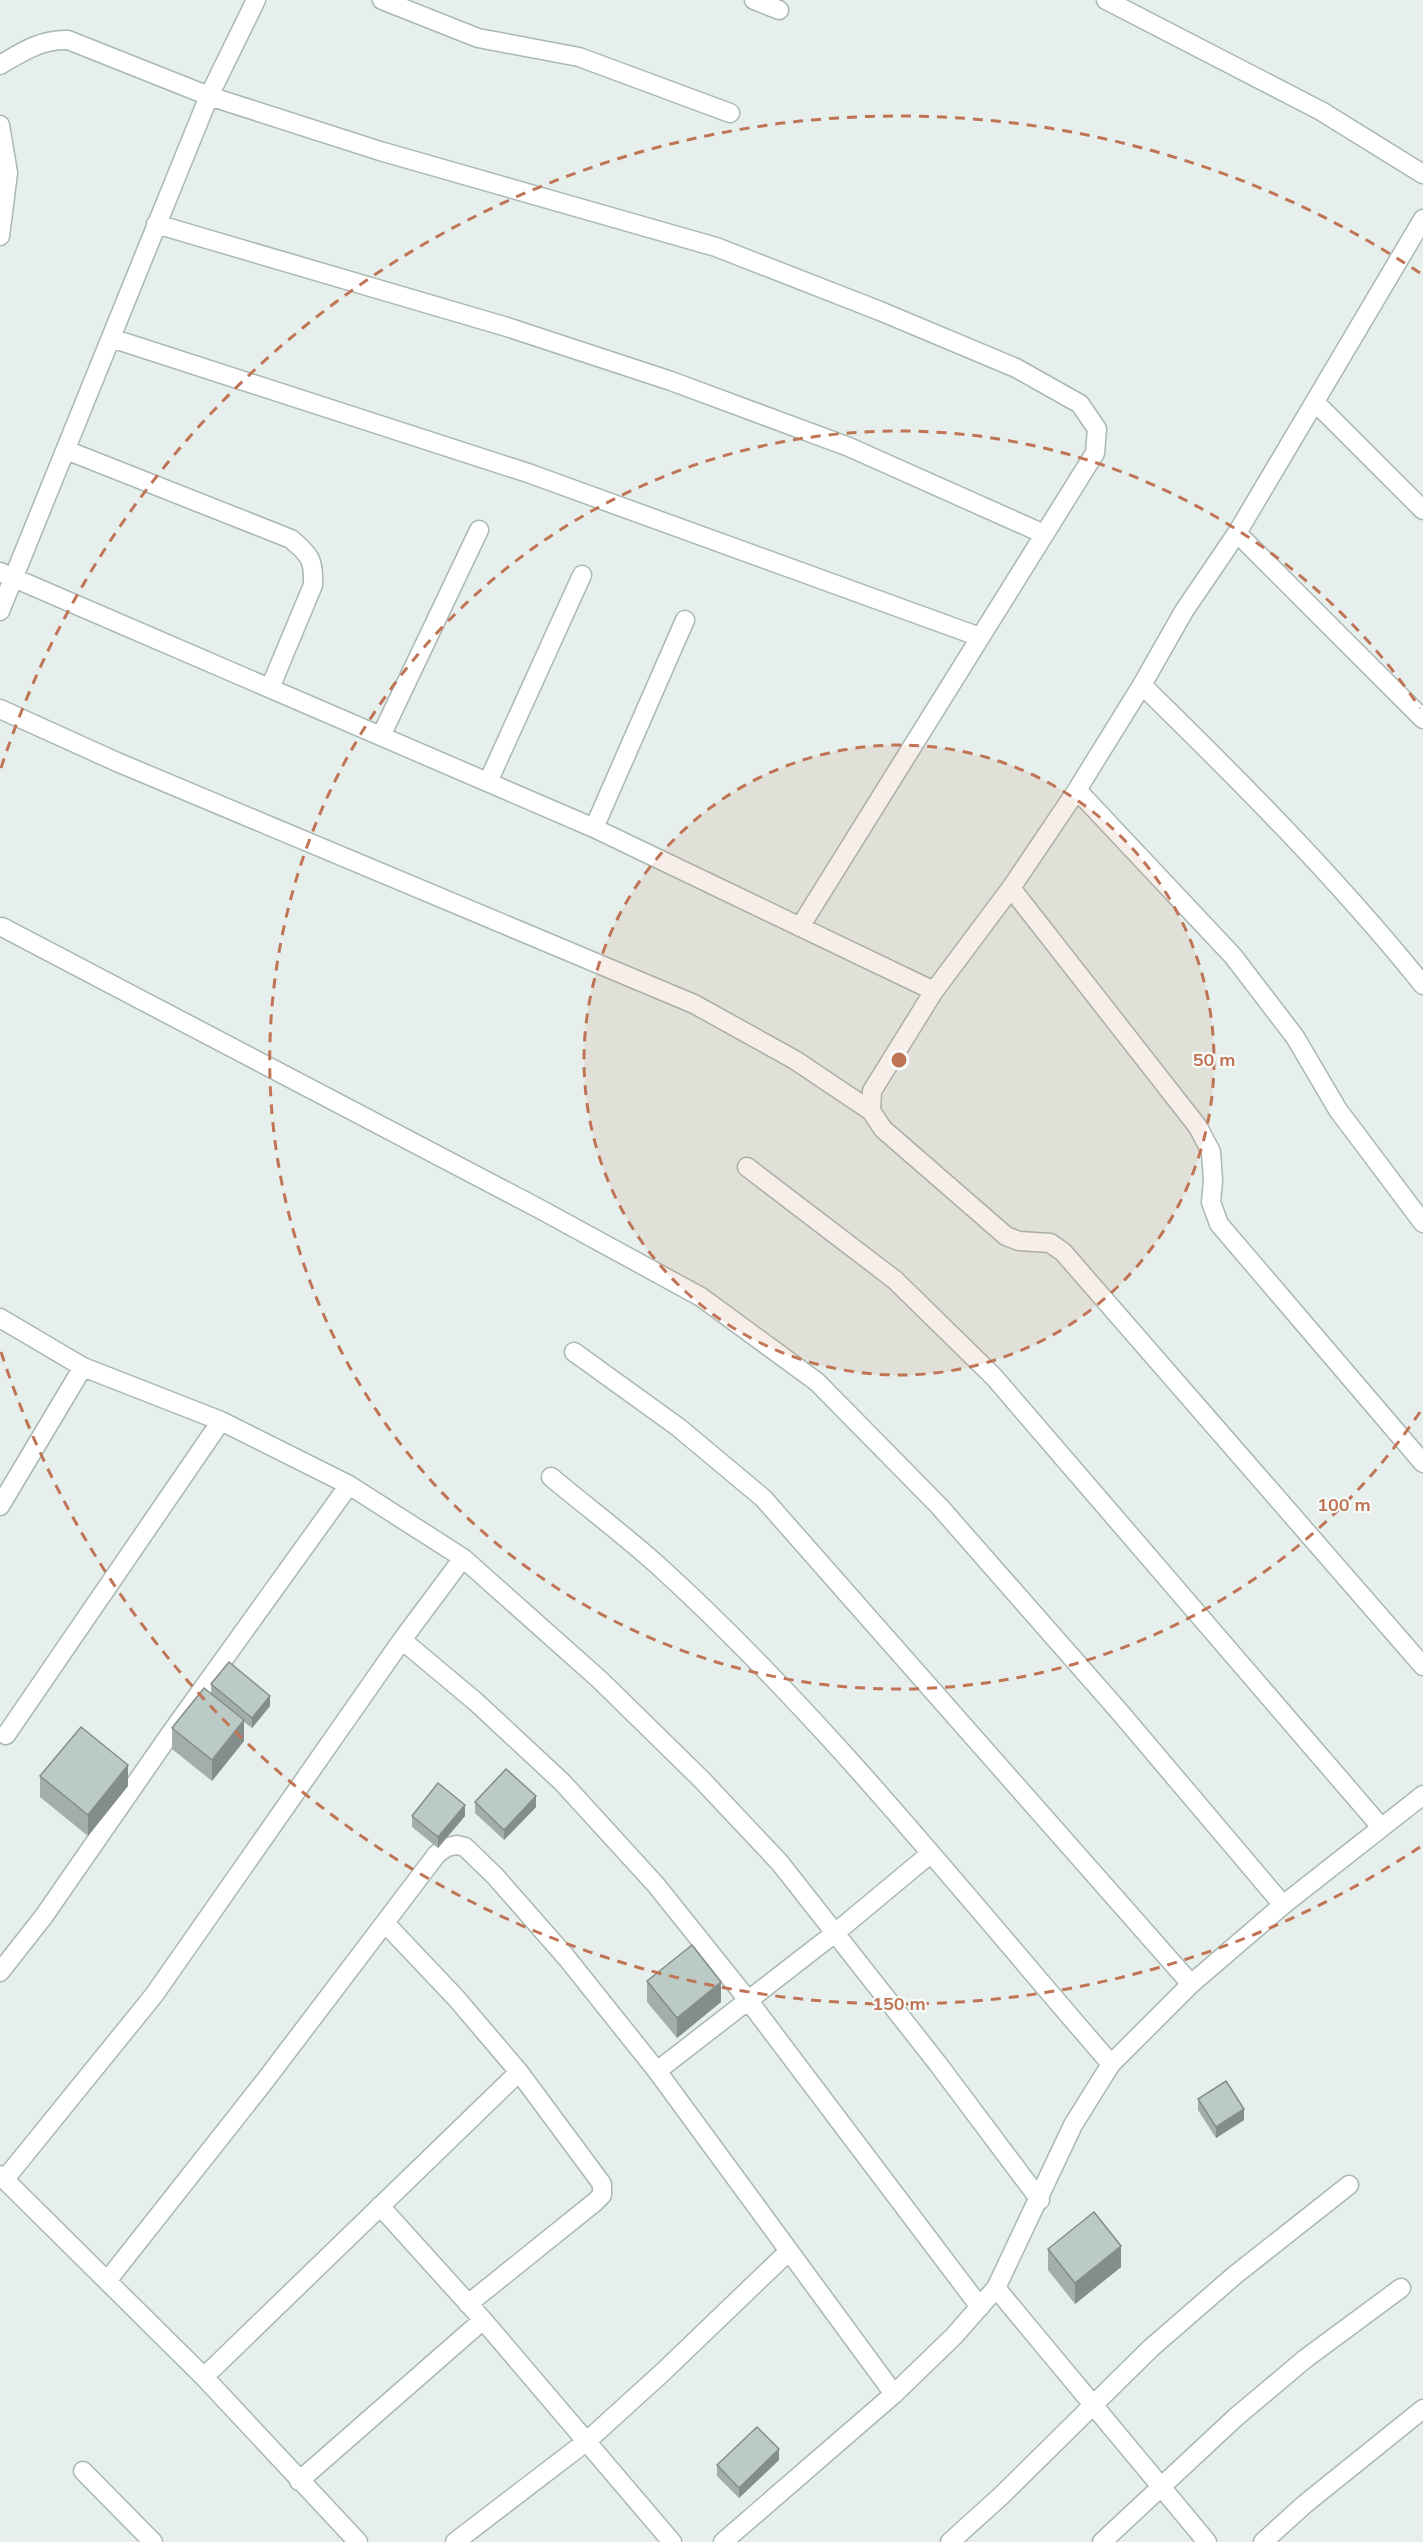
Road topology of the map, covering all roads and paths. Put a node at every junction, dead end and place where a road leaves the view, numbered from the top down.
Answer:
1 (256, 0) edge
2 (382, 0) edge
3 (754, 0) edge
4 (1106, 0) edge
5 (779, 10) dead end
6 (0, 65) edge
7 (209, 96) junction
8 (730, 113) dead end
9 (0, 125) edge
10 (1423, 174) edge
11 (1423, 219) edge
12 (156, 224) junction
13 (0, 236) edge
14 (111, 338) junction
15 (1316, 403) junction
16 (66, 450) junction
17 (1423, 510) edge
18 (479, 530) dead end
19 (1238, 533) junction
20 (1044, 534) junction
21 (7, 575) edge
22 (582, 575) dead end
23 (0, 610) edge
24 (685, 620) dead end
25 (980, 637) junction
26 (1142, 685) junction
27 (270, 688) junction
28 (0, 709) edge
29 (1423, 719) edge
30 (381, 736) junction
31 (488, 782) junction
32 (1077, 790) junction
33 (594, 828) junction
34 (1011, 888) junction
35 (800, 927) junction
36 (1, 928) edge
37 (1423, 985) edge
38 (934, 991) junction
39 (871, 1111) junction
40 (747, 1167) dead end
41 (1423, 1223) edge
42 (0, 1318) edge
43 (574, 1352) dead end
44 (83, 1367) junction
45 (222, 1421) junction
46 (1423, 1463) edge
47 (551, 1477) dead end
48 (349, 1485) junction
49 (0, 1506) edge
50 (462, 1558) junction
51 (402, 1640) junction
52 (1423, 1666) edge
53 (6, 1735) dead end
54 (1423, 1795) edge
55 (1381, 1827) junction
56 (930, 1854) junction
57 (1283, 1905) junction
58 (386, 1923) junction
59 (835, 1933) junction
60 (0, 1972) edge
61 (1191, 1984) junction
62 (748, 2000) junction
63 (1111, 2064) junction
64 (657, 2070) junction
65 (519, 2072) junction
66 (3, 2177) edge
67 (1349, 2185) dead end
68 (1040, 2200) junction
69 (380, 2206) junction
70 (789, 2251) junction
71 (107, 2281) junction
72 (996, 2288) junction
73 (1401, 2288) dead end
74 (468, 2304) junction
75 (980, 2307) junction
76 (483, 2320) junction
77 (204, 2378) junction
78 (894, 2394) junction
79 (1093, 2406) junction
80 (1423, 2409) edge
81 (587, 2441) junction
82 (83, 2471) dead end
83 (299, 2481) junction
84 (1160, 2486) junction
85 (153, 2542) edge
86 (358, 2542) edge
87 (455, 2542) edge
88 (672, 2542) edge
89 (723, 2542) edge
90 (950, 2542) edge
91 (1102, 2542) edge
92 (1207, 2542) edge
93 (1263, 2542) edge

1 - 7 street
2 - 8 street
3 - 5 street
4 - 10 street
6 - 7 street
7 - 12 street
7 - 20 street
9 - 13 street
11 - 15 street
12 - 14 street
12 - 20 street
14 - 16 street
14 - 25 street
15 - 17 street
15 - 19 street
16 - 21 street
16 - 27 street
18 - 30 street
19 - 26 street
19 - 29 street
20 - 25 street
21 - 23 street
21 - 27 street
22 - 31 street
24 - 33 street
25 - 35 street
26 - 32 street
26 - 37 street
27 - 30 street
28 - 39 street
30 - 31 street
31 - 33 street
32 - 34 street
32 - 41 street
33 - 35 street
34 - 38 street
34 - 46 street
35 - 38 street
36 - 57 street
38 - 39 street
39 - 52 street
40 - 55 street
42 - 44 street
43 - 61 street
44 - 45 street
44 - 49 street
45 - 48 street
45 - 53 street
47 - 56 street
48 - 50 street
48 - 60 street
50 - 51 street
50 - 59 street
51 - 62 street
51 - 66 street
54 - 55 street
55 - 57 street
56 - 59 street
56 - 63 street
57 - 61 street
58 - 64 street
58 - 65 street
58 - 71 street
59 - 62 street
59 - 68 street
61 - 63 street
62 - 64 street
62 - 75 street
63 - 68 street
64 - 70 street
65 - 69 street
65 - 74 street
66 - 71 street
67 - 79 street
68 - 72 street
69 - 74 street
69 - 77 street
70 - 78 street
70 - 81 street
71 - 77 street
72 - 75 street
72 - 79 street
73 - 84 street
74 - 76 street
75 - 78 street
76 - 81 street
76 - 83 street
77 - 83 street
78 - 89 street
79 - 84 street
79 - 90 street
80 - 93 street
81 - 87 street
81 - 88 street
82 - 85 street
83 - 86 street
84 - 91 street
84 - 92 street

